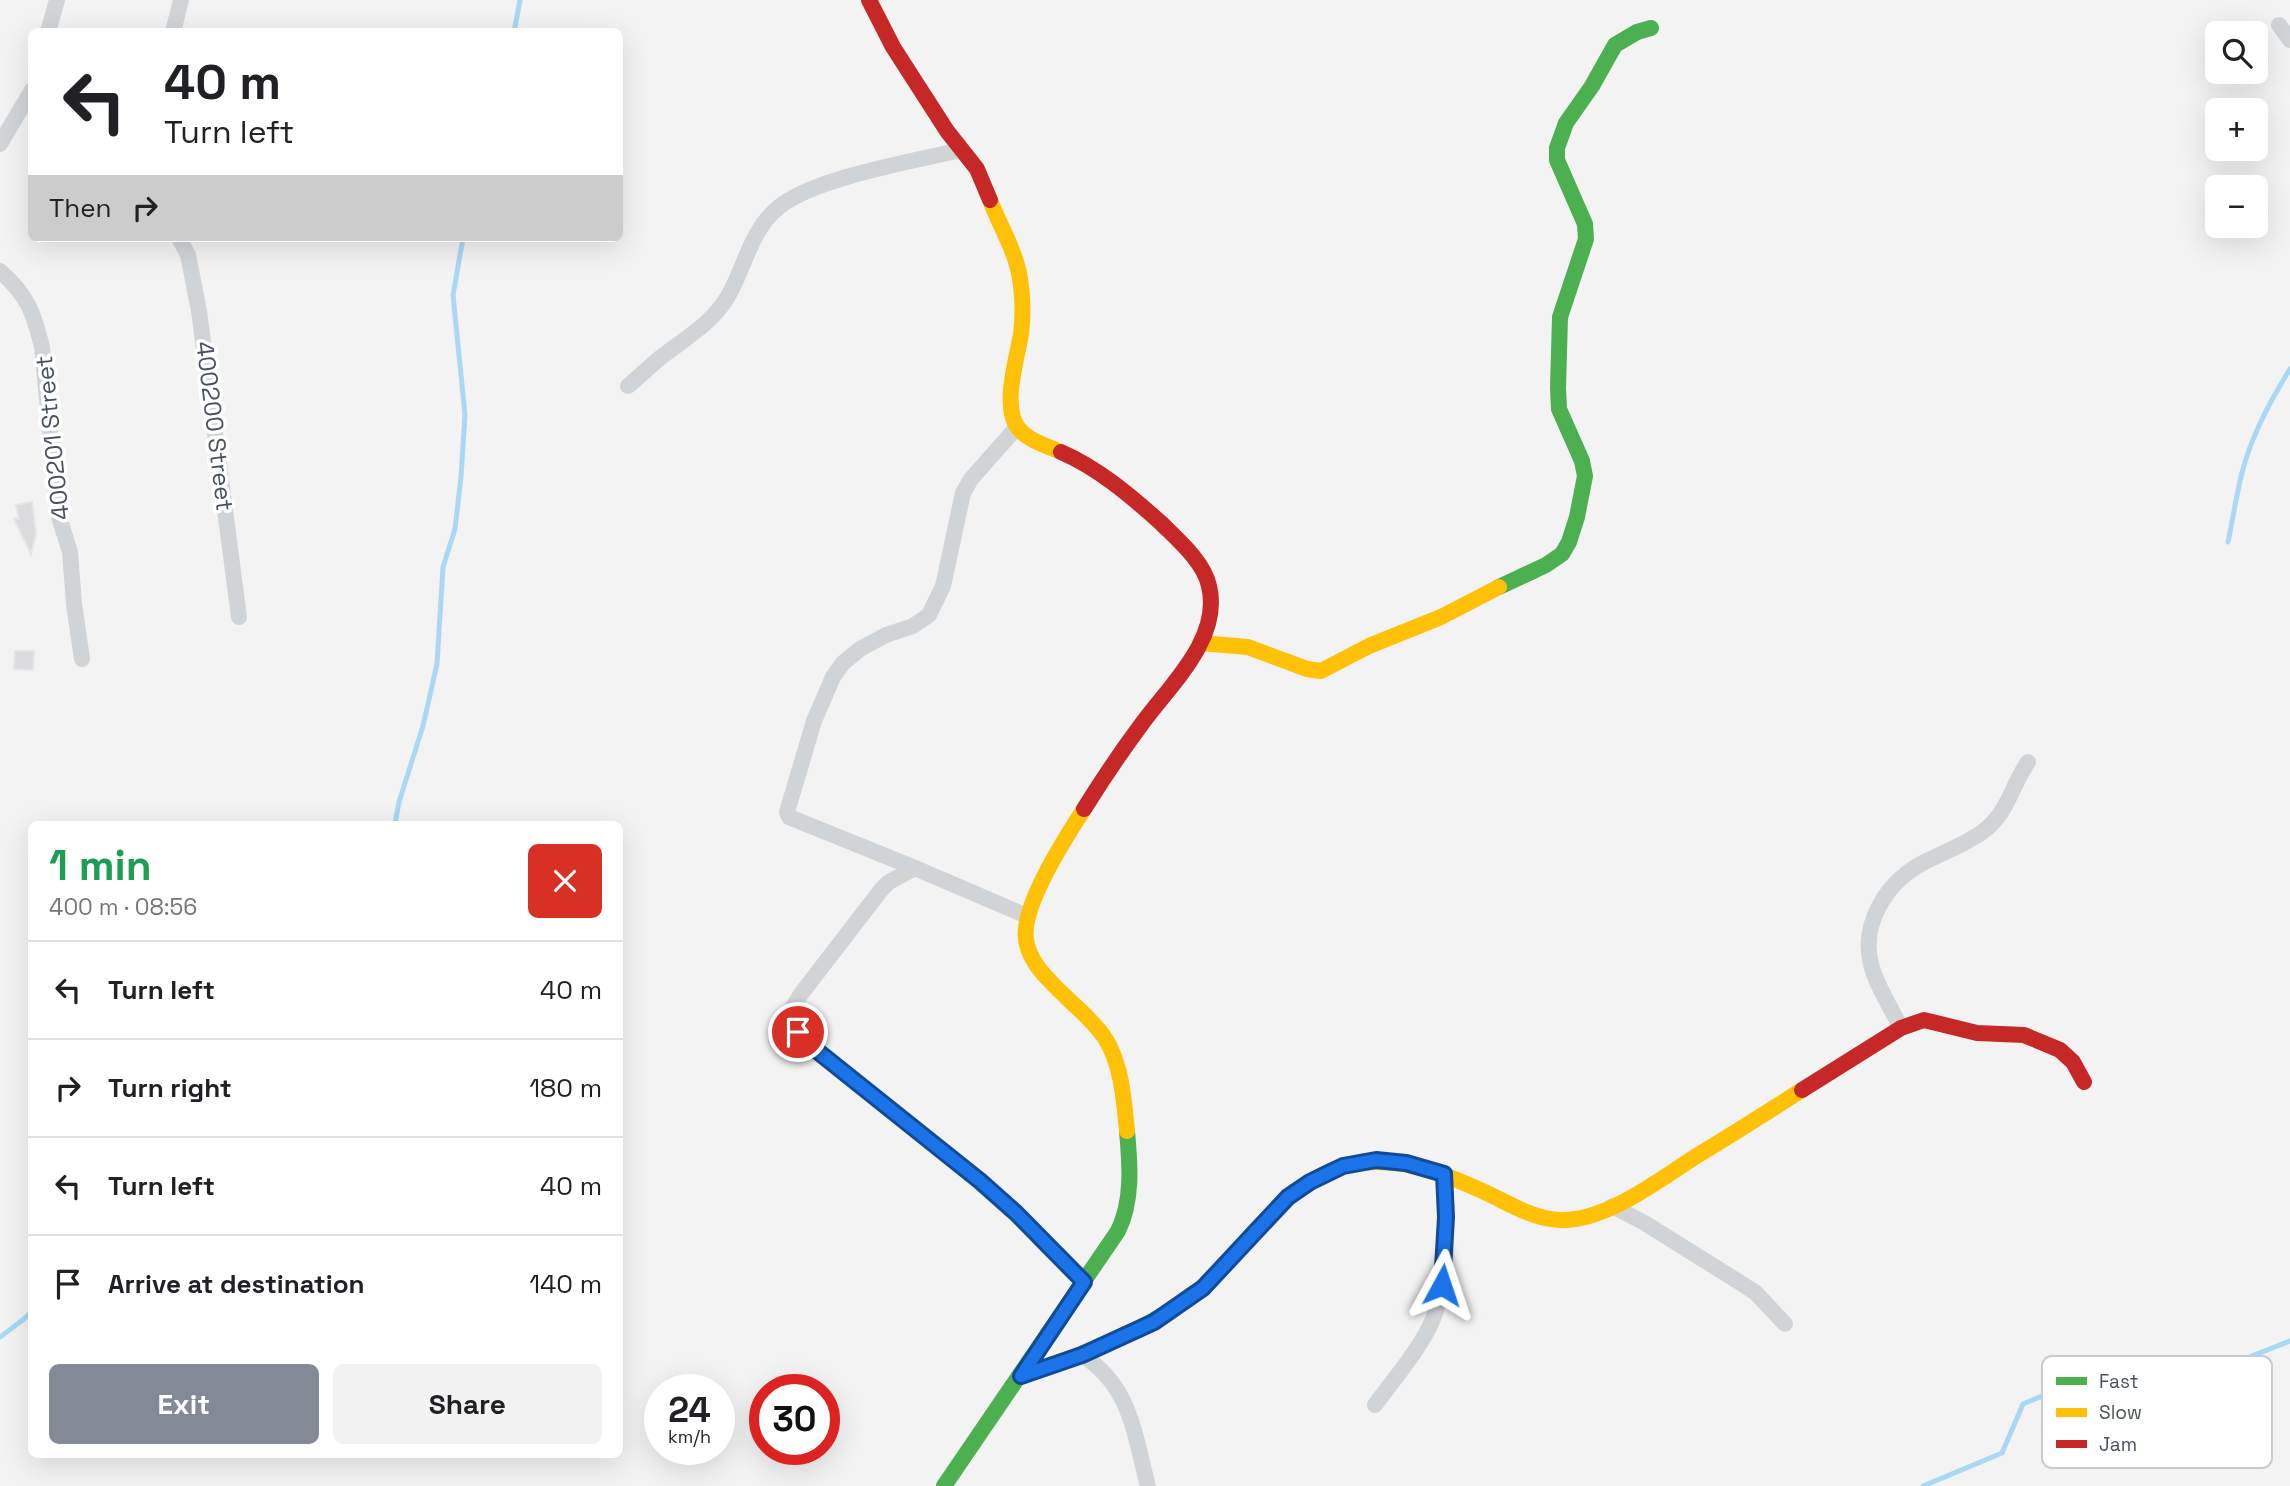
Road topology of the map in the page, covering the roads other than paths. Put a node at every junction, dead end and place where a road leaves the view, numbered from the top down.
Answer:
1 (57, 0) edge
2 (181, 0) edge
3 (869, 0) edge
4 (2279, 24) dead end
5 (49, 28) edge
6 (174, 28) edge
7 (1651, 28) dead end
8 (2290, 40) edge
9 (28, 97) edge
10 (0, 144) edge
11 (961, 150) junction
12 (181, 242) edge
13 (0, 271) edge
14 (628, 386) dead end
15 (1017, 427) junction
16 (239, 617) dead end
17 (1200, 643) junction
18 (82, 659) dead end
19 (2028, 762) dead end
20 (915, 868) junction
21 (1027, 916) junction
22 (1901, 1028) junction
23 (2084, 1082) dead end
24 (1444, 1174) junction
25 (1612, 1206) junction
26 (1084, 1282) junction
27 (1785, 1324) dead end
28 (1082, 1355) junction
29 (1021, 1376) junction
30 (1375, 1405) dead end
31 (944, 1486) edge
32 (1148, 1486) edge

1 - 5 street
2 - 6 street
3 - 11 street
4 - 8 street
7 - 17 street
9 - 10 street
11 - 14 street
11 - 15 street
12 - 16 street, 400200 Street
13 - 18 street, 400201 Street
15 - 17 street
15 - 20 street
17 - 21 street
19 - 22 street
20 - 21 street
20 - 26 street
21 - 26 street
22 - 23 street
22 - 25 street
24 - 25 street
24 - 28 street
24 - 30 street
25 - 27 street
26 - 29 street
28 - 29 street
28 - 32 street
29 - 31 street

